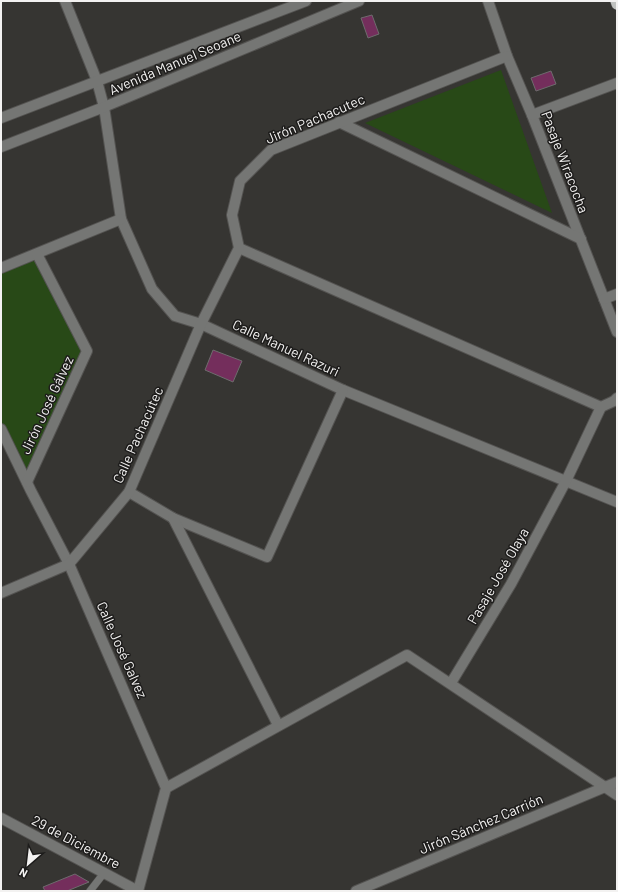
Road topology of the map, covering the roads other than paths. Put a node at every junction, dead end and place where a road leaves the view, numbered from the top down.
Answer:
1 (65, 1) edge
2 (306, 1) edge
3 (359, 1) edge
4 (488, 1) edge
5 (616, 1) edge
6 (617, 4) edge
7 (507, 56) junction
8 (97, 82) junction
9 (617, 83) edge
10 (104, 108) junction
11 (532, 115) junction
12 (1, 118) edge
13 (339, 122) junction
14 (1, 146) edge
15 (121, 219) junction
16 (581, 239) junction
17 (239, 248) junction
18 (37, 254) junction
19 (1, 268) edge
20 (617, 294) edge
21 (604, 299) junction
22 (201, 324) junction
23 (617, 332) edge
24 (343, 390) junction
25 (617, 398) edge
26 (601, 407) junction
27 (1, 429) edge
28 (566, 481) junction
29 (27, 482) junction
30 (129, 492) junction
31 (617, 502) edge
32 (173, 518) junction
33 (69, 564) junction
34 (1, 593) edge
35 (451, 683) junction
36 (278, 725) junction
37 (617, 782) edge
38 (605, 787) junction
39 (166, 788) junction
40 (617, 796) edge
41 (1, 818) edge
42 (104, 873) junction
43 (90, 891) edge
44 (138, 891) edge
45 (356, 891) edge

1 - 8 street, Calle Manuel Razuri
2 - 8 street, Avenida Manuel Seoane
3 - 10 street, Avenida Manuel Seoane
4 - 7 street, Pasaje Wiracocha
5 - 6 highway
7 - 11 street, Pasaje Wiracocha
7 - 13 street, Jirón Pachacutec
8 - 10 street, Calle Manuel Razuri
8 - 12 street, Avenida Manuel Seoane
9 - 11 street
10 - 14 street, Avenida Manuel Seoane
10 - 15 street, Calle Manuel Razuri
11 - 16 street, Pasaje Wiracocha
13 - 16 street
13 - 17 street, Jirón Pachacutec
15 - 18 street
15 - 22 street, Calle Manuel Razuri
16 - 21 street, Pasaje Wiracocha
17 - 22 street
17 - 26 street
18 - 19 street
18 - 29 street, Jirón José Gálvez
20 - 21 street
21 - 23 street, Pasaje Wiracocha
22 - 24 street, Calle Manuel Razuri
22 - 30 street, Calle Pachacútec
24 - 28 street, Calle Manuel Razuri
24 - 32 street
25 - 26 street
26 - 28 street
27 - 29 street, Calle José Galvez
28 - 31 street, Calle Manuel Razuri
28 - 35 street, Pasaje José Olaya
29 - 33 street, Calle José Galvez
30 - 32 street
30 - 33 street, Calle Pachacútec
32 - 36 street
33 - 34 street, Calle Pachacútec
33 - 39 street, Calle José Galvez
35 - 36 street
35 - 38 street
36 - 39 street
37 - 38 street, Jirón Sánchez Carrión
38 - 40 street
38 - 45 street, Jirón Sánchez Carrión
39 - 44 street
41 - 42 street, 29 de Diciembre
42 - 43 lane
42 - 44 street, 29 de Diciembre

